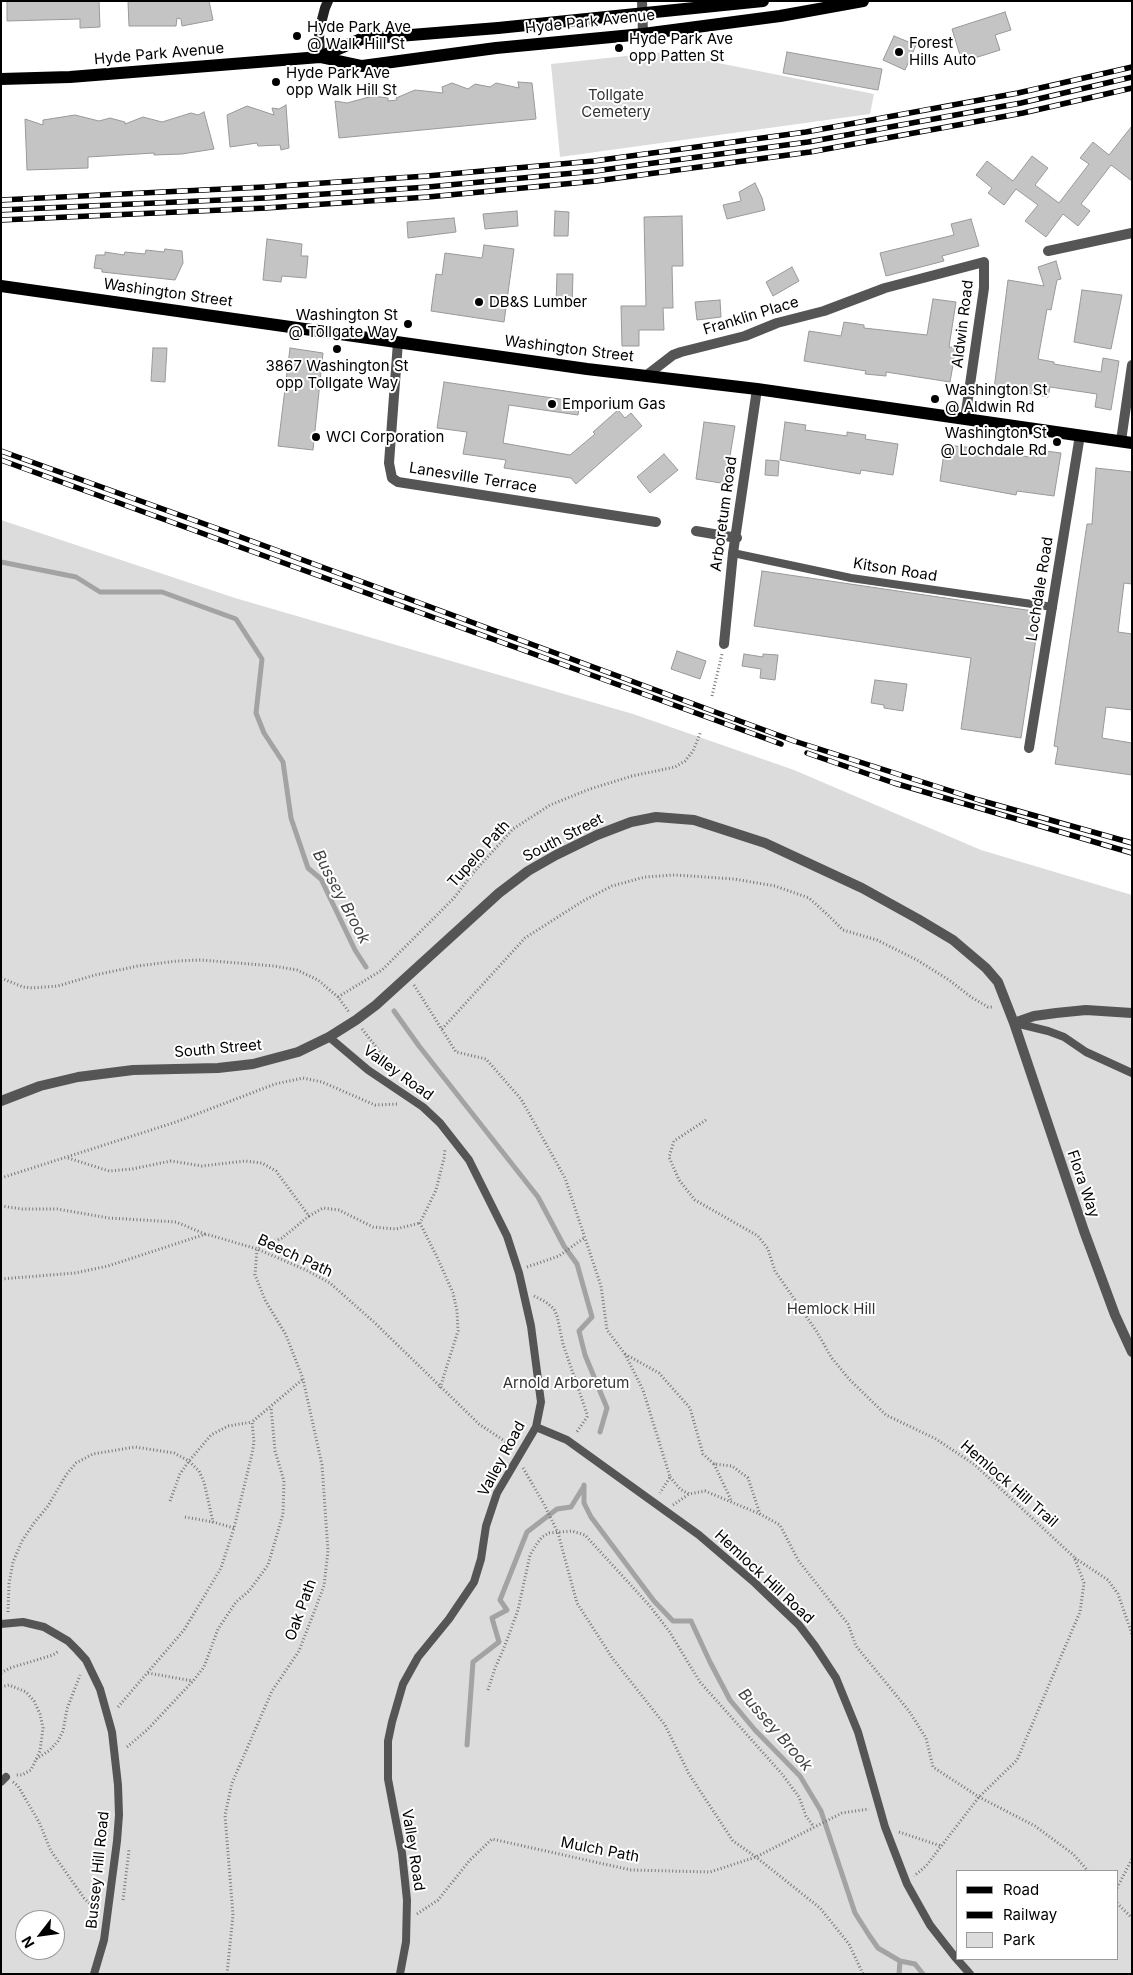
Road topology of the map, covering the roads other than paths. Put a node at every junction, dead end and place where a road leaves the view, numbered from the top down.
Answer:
1 (328, 1) edge
2 (764, 1) edge
3 (863, 1) edge
4 (642, 7) edge
5 (643, 34) junction
6 (320, 57) junction
7 (1, 79) edge
8 (1132, 234) edge
9 (1048, 251) dead end
10 (984, 262) joint
11 (1, 286) edge
12 (398, 342) junction
13 (1132, 365) edge
14 (647, 376) junction
15 (757, 389) junction
16 (965, 419) junction
17 (1080, 435) junction
18 (1126, 442) edge
19 (656, 522) dead end
20 (696, 531) dead end
21 (737, 538) junction
22 (734, 553) junction
23 (1053, 607) junction
24 (724, 644) road end
25 (1029, 748) dead end
26 (1132, 1013) edge
27 (1014, 1023) junction
28 (329, 1037) junction
29 (1132, 1073) edge
30 (1, 1101) edge
31 (1132, 1352) edge
32 (536, 1427) junction
33 (1, 1624) edge
34 (956, 1958) edge
35 (958, 1960) edge
36 (94, 1974) edge
37 (400, 1974) edge
38 (970, 1974) edge

1 - 6 main road
2 - 4 main road, Hyde Park Avenue
3 - 5 main road, Hyde Park Avenue
4 - 5 street
4 - 6 main road, Hyde Park Avenue
5 - 6 main road, Hyde Park Avenue
6 - 7 main road, Hyde Park Avenue
8 - 9 street
10 - 14 street, Franklin Place
10 - 16 street, Aldwin Road
11 - 12 main road, Washington Street
12 - 14 main road, Washington Street
12 - 19 street, Lanesville Terrace
13 - 18 street
14 - 15 main road, Washington Street
15 - 16 main road, Washington Street
15 - 21 street, Arboretum Road
16 - 17 main road, Washington Street
17 - 18 main road, Washington Street
17 - 23 street, Lochdale Road
20 - 21 street
21 - 22 street, Arboretum Road
22 - 23 lane, Kitson Road
22 - 24 street, Arboretum Road
23 - 25 street, Lochdale Road
26 - 27 street
27 - 28 street, South Street
27 - 29 lane
27 - 31 street, Flora Way
28 - 30 street, South Street
28 - 32 lane, Valley Road
32 - 34 lane, Hemlock Hill Road
32 - 37 lane, Valley Road
33 - 36 lane, Bussey Hill Road
35 - 38 lane, Hemlock Hill Road

